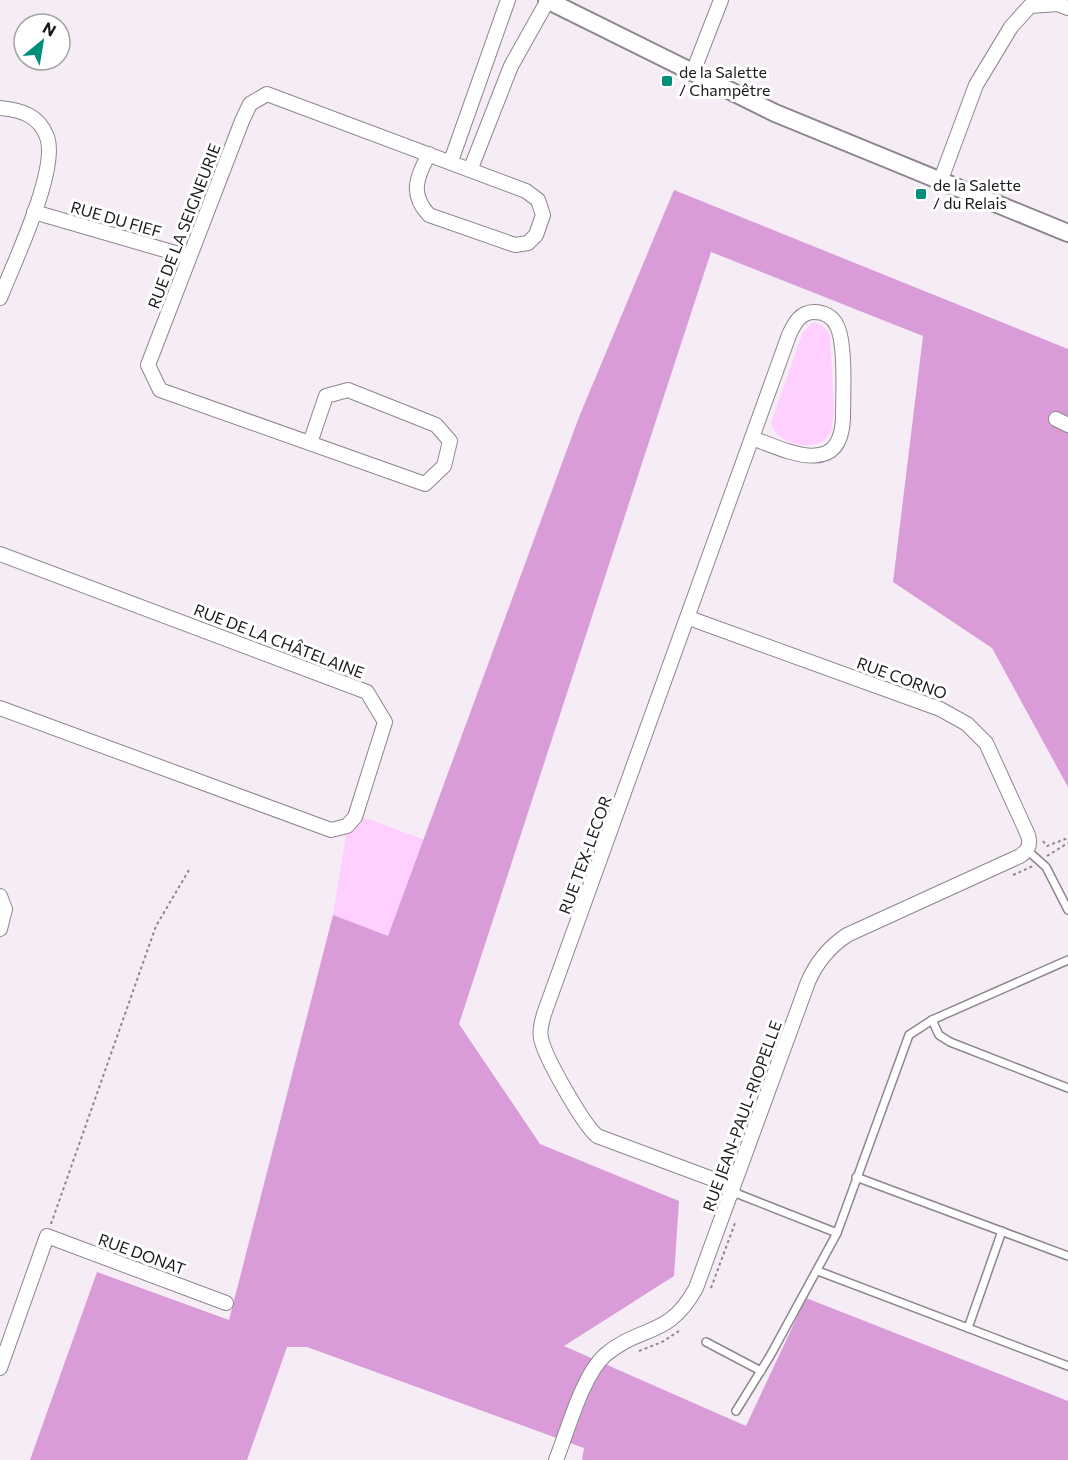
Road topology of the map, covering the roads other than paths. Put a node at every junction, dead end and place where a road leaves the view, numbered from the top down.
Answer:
1 (508, 0) edge
2 (548, 0) edge
3 (721, 0) edge
4 (1068, 8) edge
5 (693, 72) junction
6 (0, 108) edge
7 (429, 154) junction
8 (451, 161) junction
9 (471, 168) junction
10 (940, 182) junction
11 (34, 212) junction
12 (1068, 231) edge
13 (189, 257) junction
14 (0, 298) edge
15 (752, 438) junction
16 (310, 443) junction
17 (0, 554) edge
18 (689, 618) junction
19 (0, 708) edge
20 (1027, 850) junction
21 (2, 898) edge
22 (1068, 910) edge
23 (0, 929) edge
24 (1068, 960) edge
25 (932, 1020) junction
26 (1068, 1088) edge
27 (856, 1177) junction
28 (738, 1195) junction
29 (1002, 1231) junction
30 (837, 1233) junction
31 (1068, 1256) edge
32 (818, 1271) junction
33 (226, 1303) dead end
34 (968, 1328) junction
35 (706, 1342) dead end
36 (1068, 1366) edge
37 (0, 1368) edge
38 (761, 1371) junction
39 (736, 1411) dead end
40 (556, 1460) edge

1 - 8 street
2 - 5 street
2 - 9 street
3 - 5 street
4 - 10 street
5 - 10 street
6 - 11 street
7 - 8 street, RUE DE LA SEIGNEURIE
7 - 9 street, RUE DE LA SEIGNEURIE
7 - 13 street, RUE DE LA SEIGNEURIE
8 - 9 street, RUE DE LA SEIGNEURIE
10 - 12 street
11 - 13 street, RUE DU FIEF
11 - 14 street
13 - 16 street, RUE DE LA SEIGNEURIE
15 - 15 street, RUE TEX-LECOR
15 - 18 street, RUE TEX-LECOR
16 - 16 street, RUE DE LA SEIGNEURIE
17 - 19 street, RUE DE LA CHÂTELAINE
18 - 20 street, RUE CORNO
18 - 28 street, RUE TEX-LECOR
20 - 22 lane
20 - 28 street, RUE JEAN-PAUL-RIOPELLE
21 - 23 street
24 - 25 lane
25 - 26 lane
25 - 27 lane
27 - 29 lane
27 - 30 lane
28 - 30 lane
28 - 40 street, RUE JEAN-PAUL-RIOPELLE
29 - 31 lane
29 - 34 lane
30 - 32 lane
32 - 34 lane
32 - 38 lane
33 - 37 street, RUE DONAT
34 - 36 lane
35 - 38 lane
38 - 39 lane

